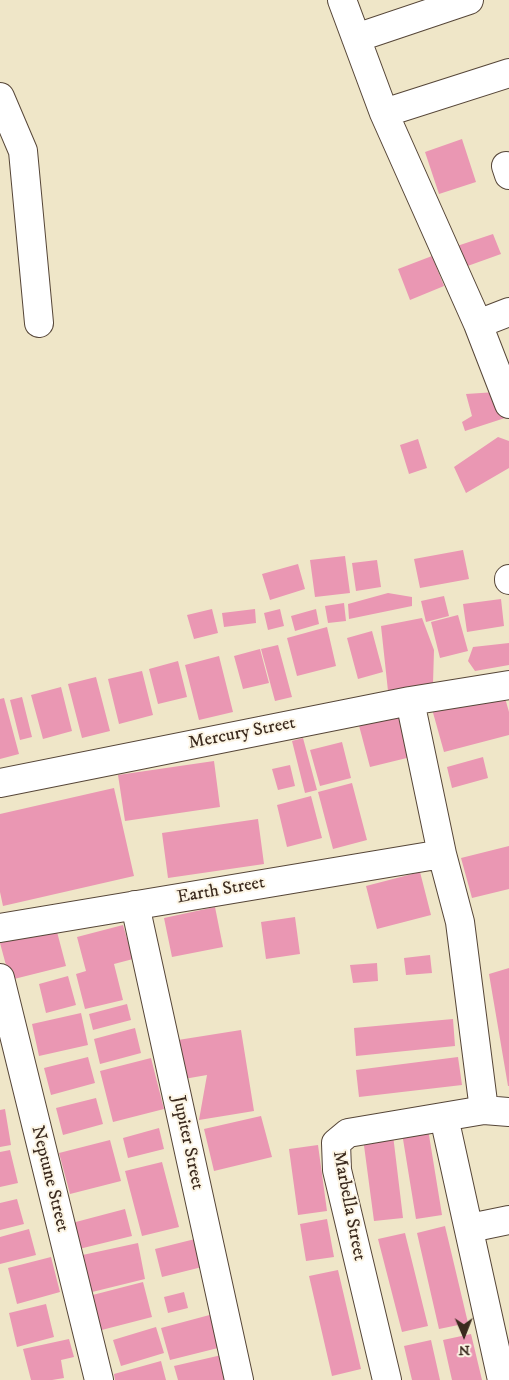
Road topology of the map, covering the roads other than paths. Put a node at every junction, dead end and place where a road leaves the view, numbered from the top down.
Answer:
1 (342, 0) edge
2 (469, 0) edge
3 (356, 38) junction
4 (509, 73) edge
5 (0, 97) edge
6 (384, 113) junction
7 (509, 312) edge
8 (39, 323) dead end
9 (478, 324) junction
10 (509, 404) edge
11 (497, 687) edge
12 (410, 701) junction
13 (0, 783) edge
14 (442, 854) junction
15 (135, 905) junction
16 (0, 928) edge
17 (0, 978) edge
18 (496, 1111) edge
19 (444, 1117) junction
20 (509, 1220) edge
21 (470, 1228) junction
22 (501, 1337) edge
23 (99, 1380) edge
24 (239, 1380) edge
25 (387, 1380) edge
26 (502, 1380) edge

1 - 3 street
2 - 3 street
3 - 6 street
4 - 6 street
5 - 8 street
6 - 9 street
7 - 9 street
9 - 10 street
11 - 12 street, Mercury Street
12 - 13 street, Mercury Street
12 - 14 street
14 - 15 street, Earth Street
14 - 18 street
15 - 16 street, Earth Street
15 - 24 street, Jupiter Street
17 - 23 street, Neptune Street
18 - 19 street
19 - 21 street
19 - 25 street, Marbella Street
20 - 21 street
21 - 22 street
22 - 26 street

